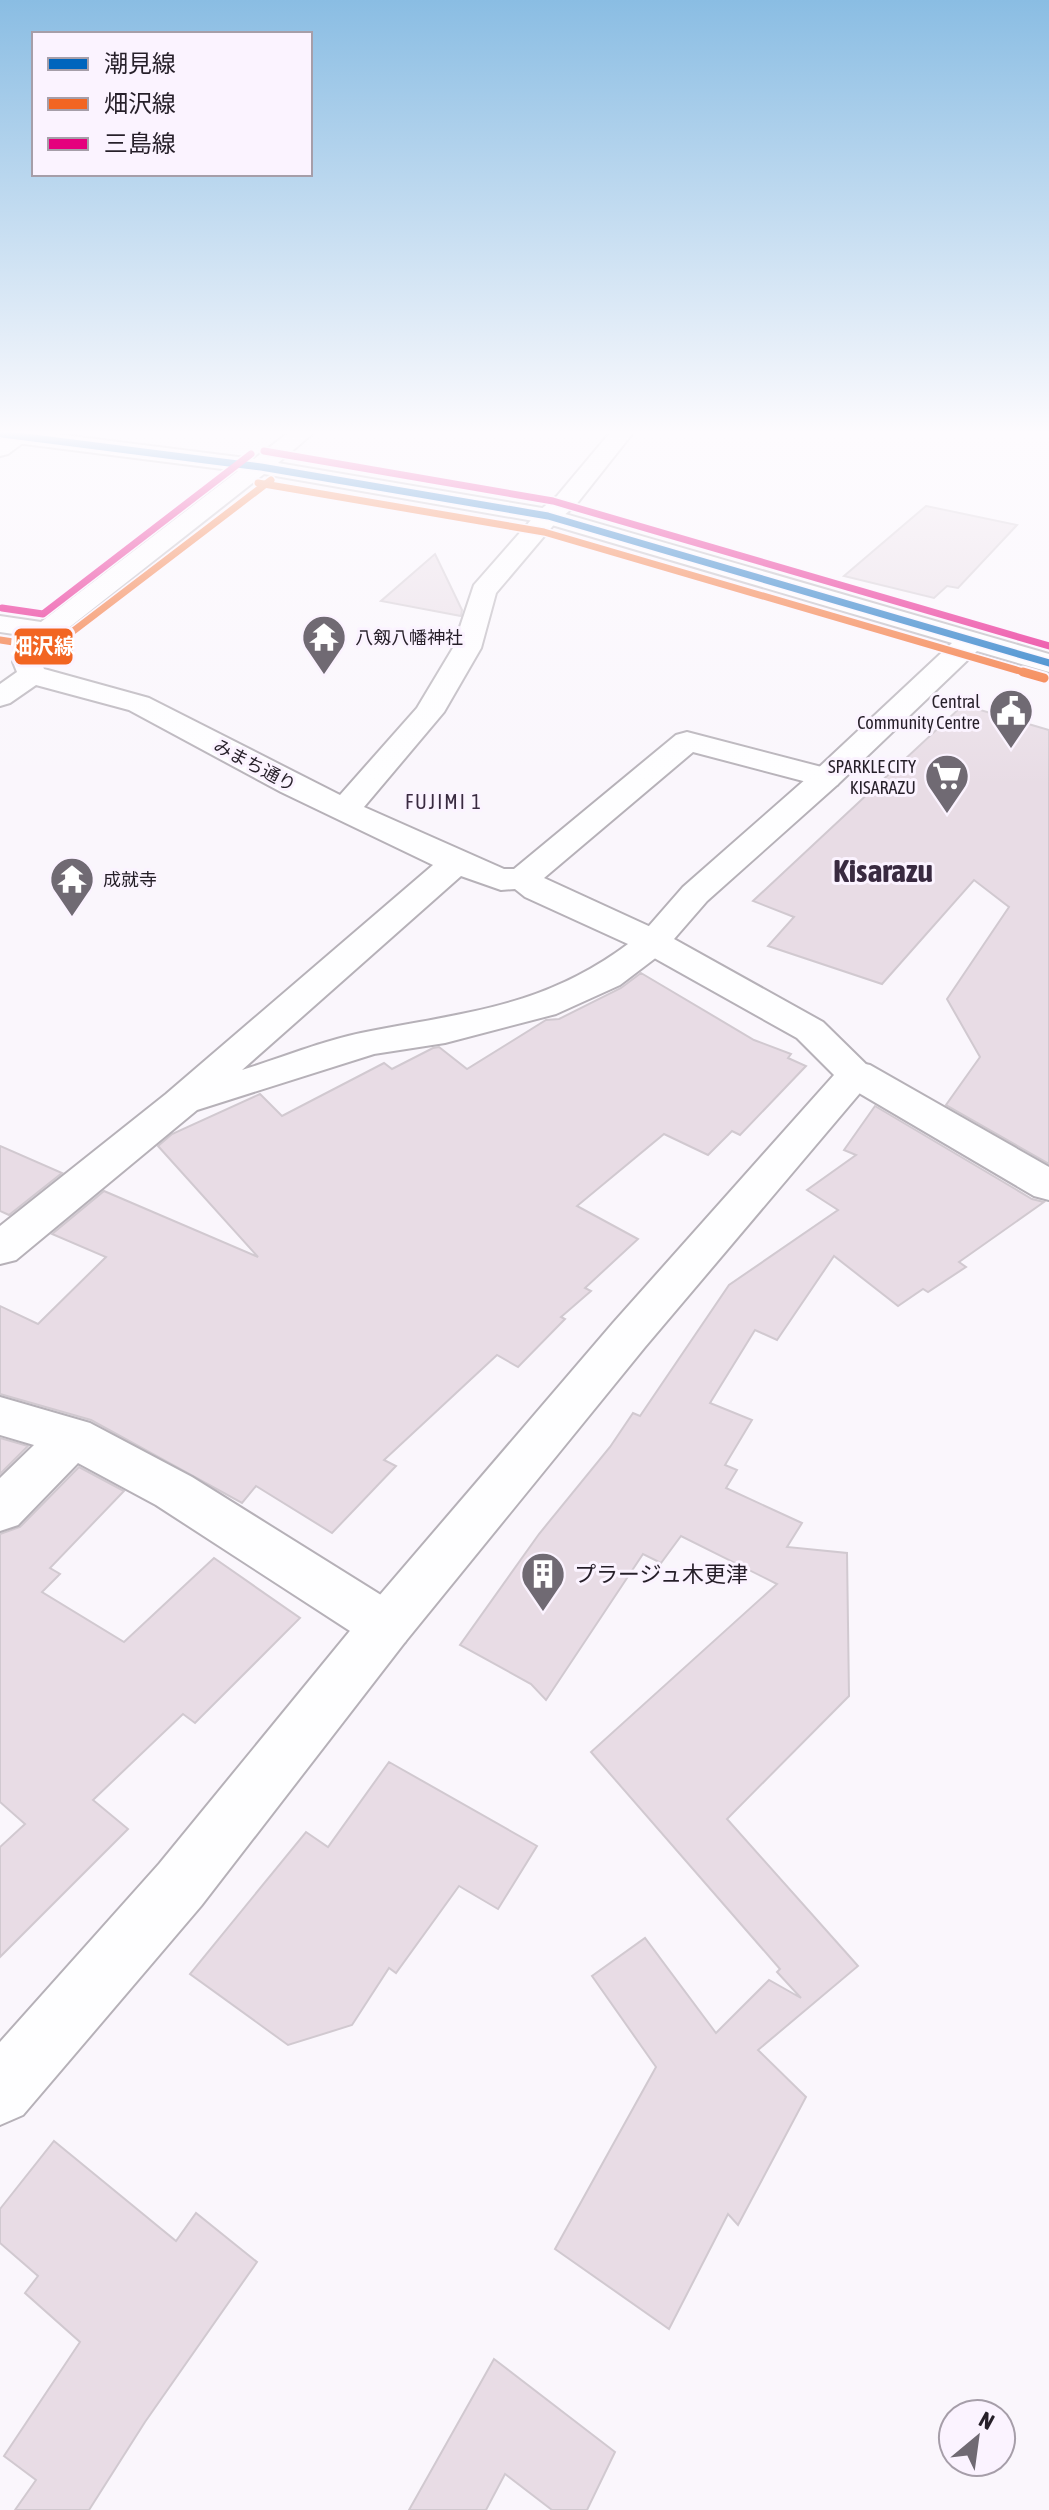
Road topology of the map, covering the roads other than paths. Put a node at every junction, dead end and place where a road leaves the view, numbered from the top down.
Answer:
1 (151, 551) edge
2 (518, 551) edge
3 (667, 551) edge
4 (0, 624) edge
5 (47, 631) junction
6 (971, 641) junction
7 (1049, 663) edge
8 (32, 675) junction
9 (0, 697) edge
10 (826, 778) junction
11 (345, 809) junction
12 (456, 863) junction
13 (523, 878) junction
14 (653, 942) junction
15 (856, 1074) junction
16 (180, 1103) junction
17 (1049, 1186) edge
18 (0, 1249) edge
19 (0, 1416) edge
20 (73, 1437) junction
21 (0, 1510) edge
22 (386, 1626) junction
23 (0, 2092) edge

1 - 5 street
2 - 11 street
3 - 6 street
4 - 5 street
5 - 8 street
6 - 7 street
6 - 10 street
8 - 9 street
8 - 11 street, みまち通り
10 - 13 street
10 - 14 street
11 - 12 street, みまち通り
12 - 13 street, みまち通り
12 - 16 street
13 - 14 street
14 - 15 street
14 - 16 street
15 - 17 street
15 - 22 street
16 - 18 street
19 - 20 street
20 - 21 street
20 - 22 street
22 - 23 street

